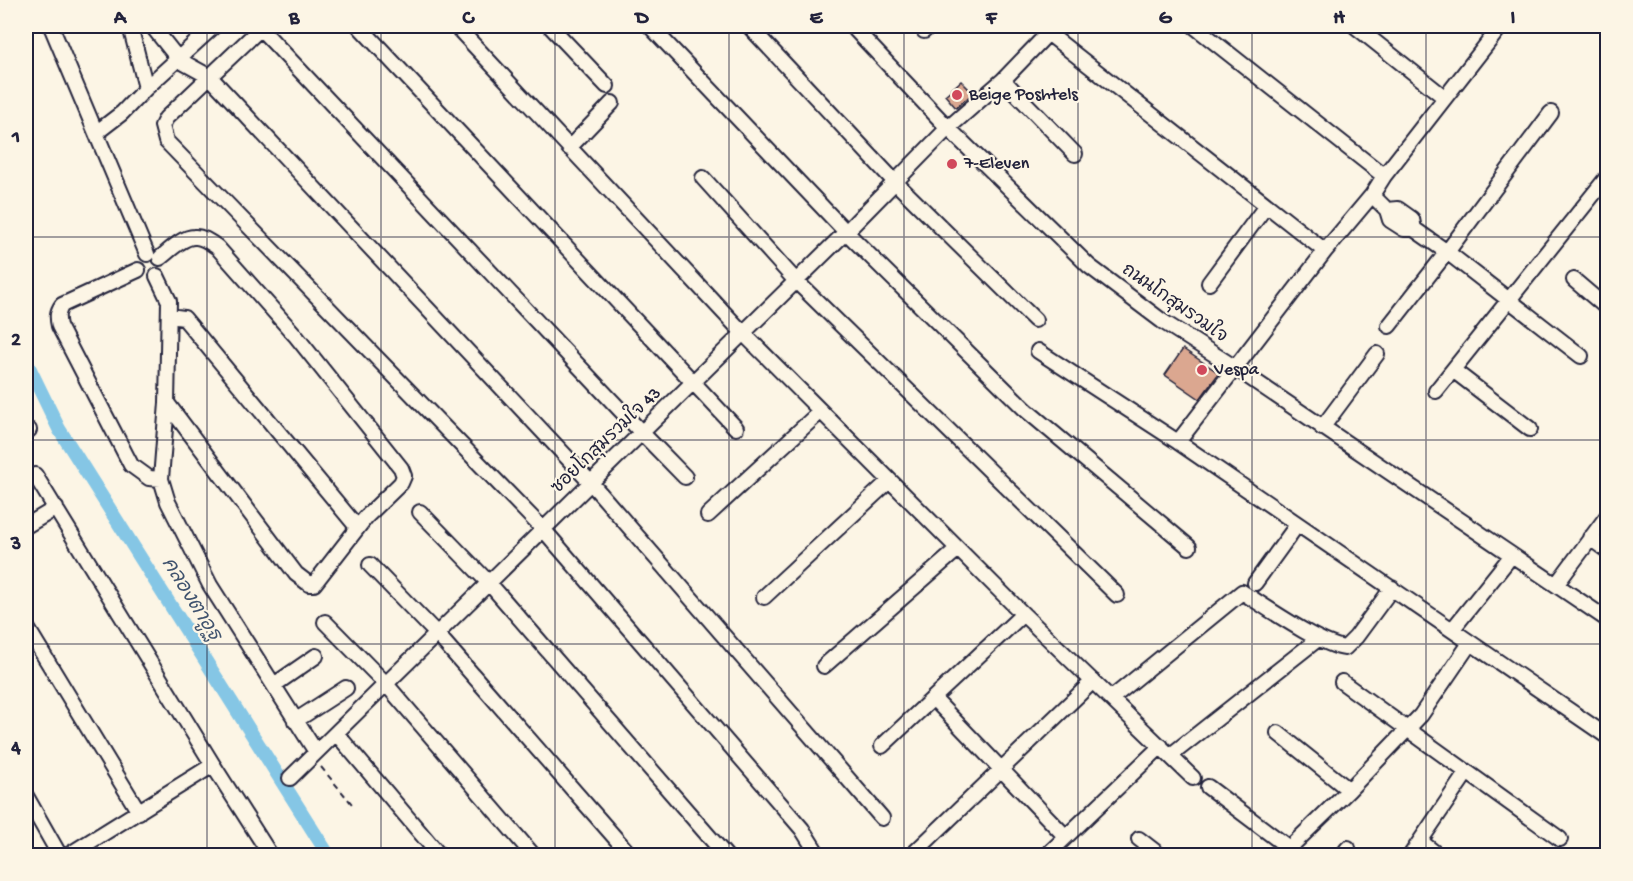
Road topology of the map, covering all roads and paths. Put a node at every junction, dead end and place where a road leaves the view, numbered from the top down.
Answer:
1 (51, 26) edge
2 (130, 26) edge
3 (152, 26) edge
4 (214, 26) edge
5 (359, 26) edge
6 (456, 26) edge
7 (550, 26) edge
8 (650, 26) edge
9 (749, 26) edge
10 (852, 26) edge
11 (1194, 26) edge
12 (1354, 26) edge
13 (1501, 26) edge
14 (261, 27) edge
15 (1048, 28) edge
16 (179, 60) junction
17 (210, 78) junction
18 (1003, 80) junction
19 (607, 86) dead end
20 (146, 88) junction
21 (1444, 97) junction
22 (612, 103) dead end
23 (1551, 113) dead end
24 (948, 128) junction
25 (96, 133) junction
26 (569, 148) junction
27 (1075, 154) dead end
28 (1384, 176) junction
29 (1608, 176) edge
30 (703, 178) dead end
31 (895, 182) junction
32 (1372, 195) junction
33 (1266, 206) junction
34 (846, 232) junction
35 (1325, 251) junction
36 (1447, 252) junction
37 (153, 256) junction
38 (138, 270) junction
39 (157, 276) junction
40 (795, 280) junction
41 (1574, 280) dead end
42 (1209, 283) dead end
43 (1509, 299) junction
44 (1608, 309) edge
45 (169, 316) junction
46 (1035, 320) dead end
47 (1389, 326) dead end
48 (743, 333) junction
49 (1038, 351) dead end
50 (1377, 354) dead end
51 (1581, 356) dead end
52 (1234, 367) junction
53 (1453, 370) junction
54 (692, 383) junction
55 (1436, 391) dead end
56 (167, 403) junction
57 (821, 411) junction
58 (736, 428) dead end
59 (1322, 428) junction
60 (1530, 429) dead end
61 (642, 433) junction
62 (1178, 442) junction
63 (35, 475) dead end
64 (685, 477) dead end
65 (161, 479) junction
66 (888, 481) junction
67 (591, 483) junction
68 (56, 508) junction
69 (420, 512) dead end
70 (708, 515) dead end
71 (1608, 515) edge
72 (1297, 525) junction
73 (26, 526) edge
74 (357, 527) junction
75 (543, 530) junction
76 (1590, 538) junction
77 (1189, 547) dead end
78 (958, 549) junction
79 (1608, 551) edge
80 (1512, 555) junction
81 (370, 565) dead end
82 (489, 583) junction
83 (1255, 584) dead end
84 (1556, 585) junction
85 (1392, 588) junction
86 (1117, 595) dead end
87 (764, 597) dead end
88 (1023, 614) junction
89 (1608, 620) edge
90 (325, 622) dead end
91 (26, 626) edge
92 (1452, 630) junction
93 (437, 634) junction
94 (1318, 639) junction
95 (1470, 643) junction
96 (316, 656) dead end
97 (824, 666) dead end
98 (1093, 681) junction
99 (1342, 682) dead end
100 (386, 684) junction
101 (274, 685) junction
102 (346, 688) dead end
103 (933, 698) junction
104 (1112, 698) junction
105 (296, 721) junction
106 (1407, 730) junction
107 (336, 733) junction
108 (1278, 733) dead end
109 (1608, 737) edge
110 (882, 746) dead end
111 (1166, 750) junction
112 (314, 754) junction
113 (213, 765) junction
114 (1002, 770) junction
115 (1467, 772) junction
116 (290, 778) dead end
117 (1193, 778) dead end
118 (1208, 787) dead end
119 (1349, 790) junction
120 (26, 796) edge
121 (352, 804) dead end
122 (139, 812) junction
123 (882, 818) dead end
124 (1066, 837) junction
125 (1140, 839) dead end
126 (1560, 839) dead end
127 (1420, 841) junction
128 (1285, 851) edge
129 (60, 855) edge
130 (67, 855) edge
131 (271, 855) edge
132 (440, 855) edge
133 (534, 855) edge
134 (631, 855) edge
135 (726, 855) edge
136 (819, 855) edge
137 (911, 855) edge
138 (1046, 855) edge
139 (1161, 855) edge
140 (1410, 855) edge
141 (1439, 855) edge

1 - 25 street
2 - 20 street
3 - 16 street
4 - 16 street
5 - 54 street
6 - 26 street
7 - 19 street
8 - 34 street
9 - 31 street
10 - 24 street, ถนนโกสุมรวมใจ
11 - 28 street
12 - 21 street
13 - 21 street
14 - 17 street
14 - 61 street
15 - 18 street, ซอยโกสุมรวมใจ 43
15 - 33 street
16 - 17 street
16 - 20 street
17 - 67 street
17 - 75 street
18 - 24 street, ซอยโกสุมรวมใจ 43
18 - 27 street
20 - 25 street
21 - 28 street
22 - 26 street
23 - 36 street
24 - 31 street, ซอยโกสุมรวมใจ 43
24 - 52 street, ถนนโกสุมรวมใจ
25 - 37 street
26 - 48 street
28 - 32 street
29 - 43 street
30 - 40 street
31 - 34 street, ซอยโกสุมรวมใจ 43
31 - 46 street
32 - 35 street
32 - 36 street
33 - 35 street
33 - 42 street
34 - 40 street, ซอยโกสุมรวมใจ 43
34 - 77 street
35 - 52 street
36 - 43 street
36 - 47 street
37 - 38 street
37 - 39 street
37 - 74 street
38 - 39 street
38 - 65 street
39 - 45 street
40 - 48 street, ซอยโกสุมรวมใจ 43
40 - 86 street
41 - 44 street
43 - 51 street
43 - 53 street
45 - 56 street
45 - 74 street
48 - 54 street, ซอยโกสุมรวมใจ 43
48 - 57 street
49 - 62 street
50 - 59 street
52 - 59 street, ถนนโกสุมรวมใจ
52 - 62 street
53 - 55 street
53 - 60 street
54 - 58 street
54 - 61 street, ซอยโกสุมรวมใจ 43
56 - 65 street
56 - 74 street
57 - 66 street
57 - 70 street
59 - 80 street, ถนนโกสุมรวมใจ
61 - 64 street
61 - 67 street, ซอยโกสุมรวมใจ 43
62 - 72 street
63 - 68 street
65 - 101 street
66 - 78 street
66 - 87 street
67 - 75 street, ซอยโกสุมรวมใจ 43
67 - 123 street
68 - 73 street
68 - 113 street
69 - 82 street
71 - 76 street
72 - 83 street
72 - 85 street
75 - 82 street, ซอยโกสุมรวมใจ 43
75 - 136 street
76 - 79 street
76 - 84 street
78 - 88 street
78 - 97 street
80 - 84 street, ถนนโกสุมรวมใจ
80 - 92 street
81 - 93 street
82 - 93 street, ซอยโกสุมรวมใจ 43
82 - 135 street
84 - 89 street, ถนนโกสุมรวมใจ
85 - 92 street
85 - 94 street
88 - 98 street
88 - 103 street
90 - 100 street
91 - 122 street
92 - 95 street
93 - 100 street, ซอยโกสุมรวมใจ 43
93 - 134 street
94 - 104 street
94 - 111 street
95 - 106 street
95 - 109 street
96 - 101 street
98 - 104 street
98 - 114 street
99 - 106 street
100 - 107 street, ซอยโกสุมรวมใจ 43
100 - 133 street
101 - 105 street
102 - 105 street
103 - 110 street
103 - 114 street
104 - 111 street
105 - 112 street
106 - 115 street
106 - 119 street
107 - 112 street, ซอยโกสุมรวมใจ 43
107 - 132 street
108 - 119 street
111 - 117 street
111 - 124 street
112 - 116 street, ซอยโกสุมรวมใจ 43
112 - 121 path
113 - 122 street
113 - 131 street
114 - 124 street
114 - 137 street
115 - 126 street
115 - 127 street
118 - 128 street
119 - 128 street
120 - 129 street
122 - 130 street
124 - 138 street
125 - 139 street
127 - 140 street
127 - 141 street

